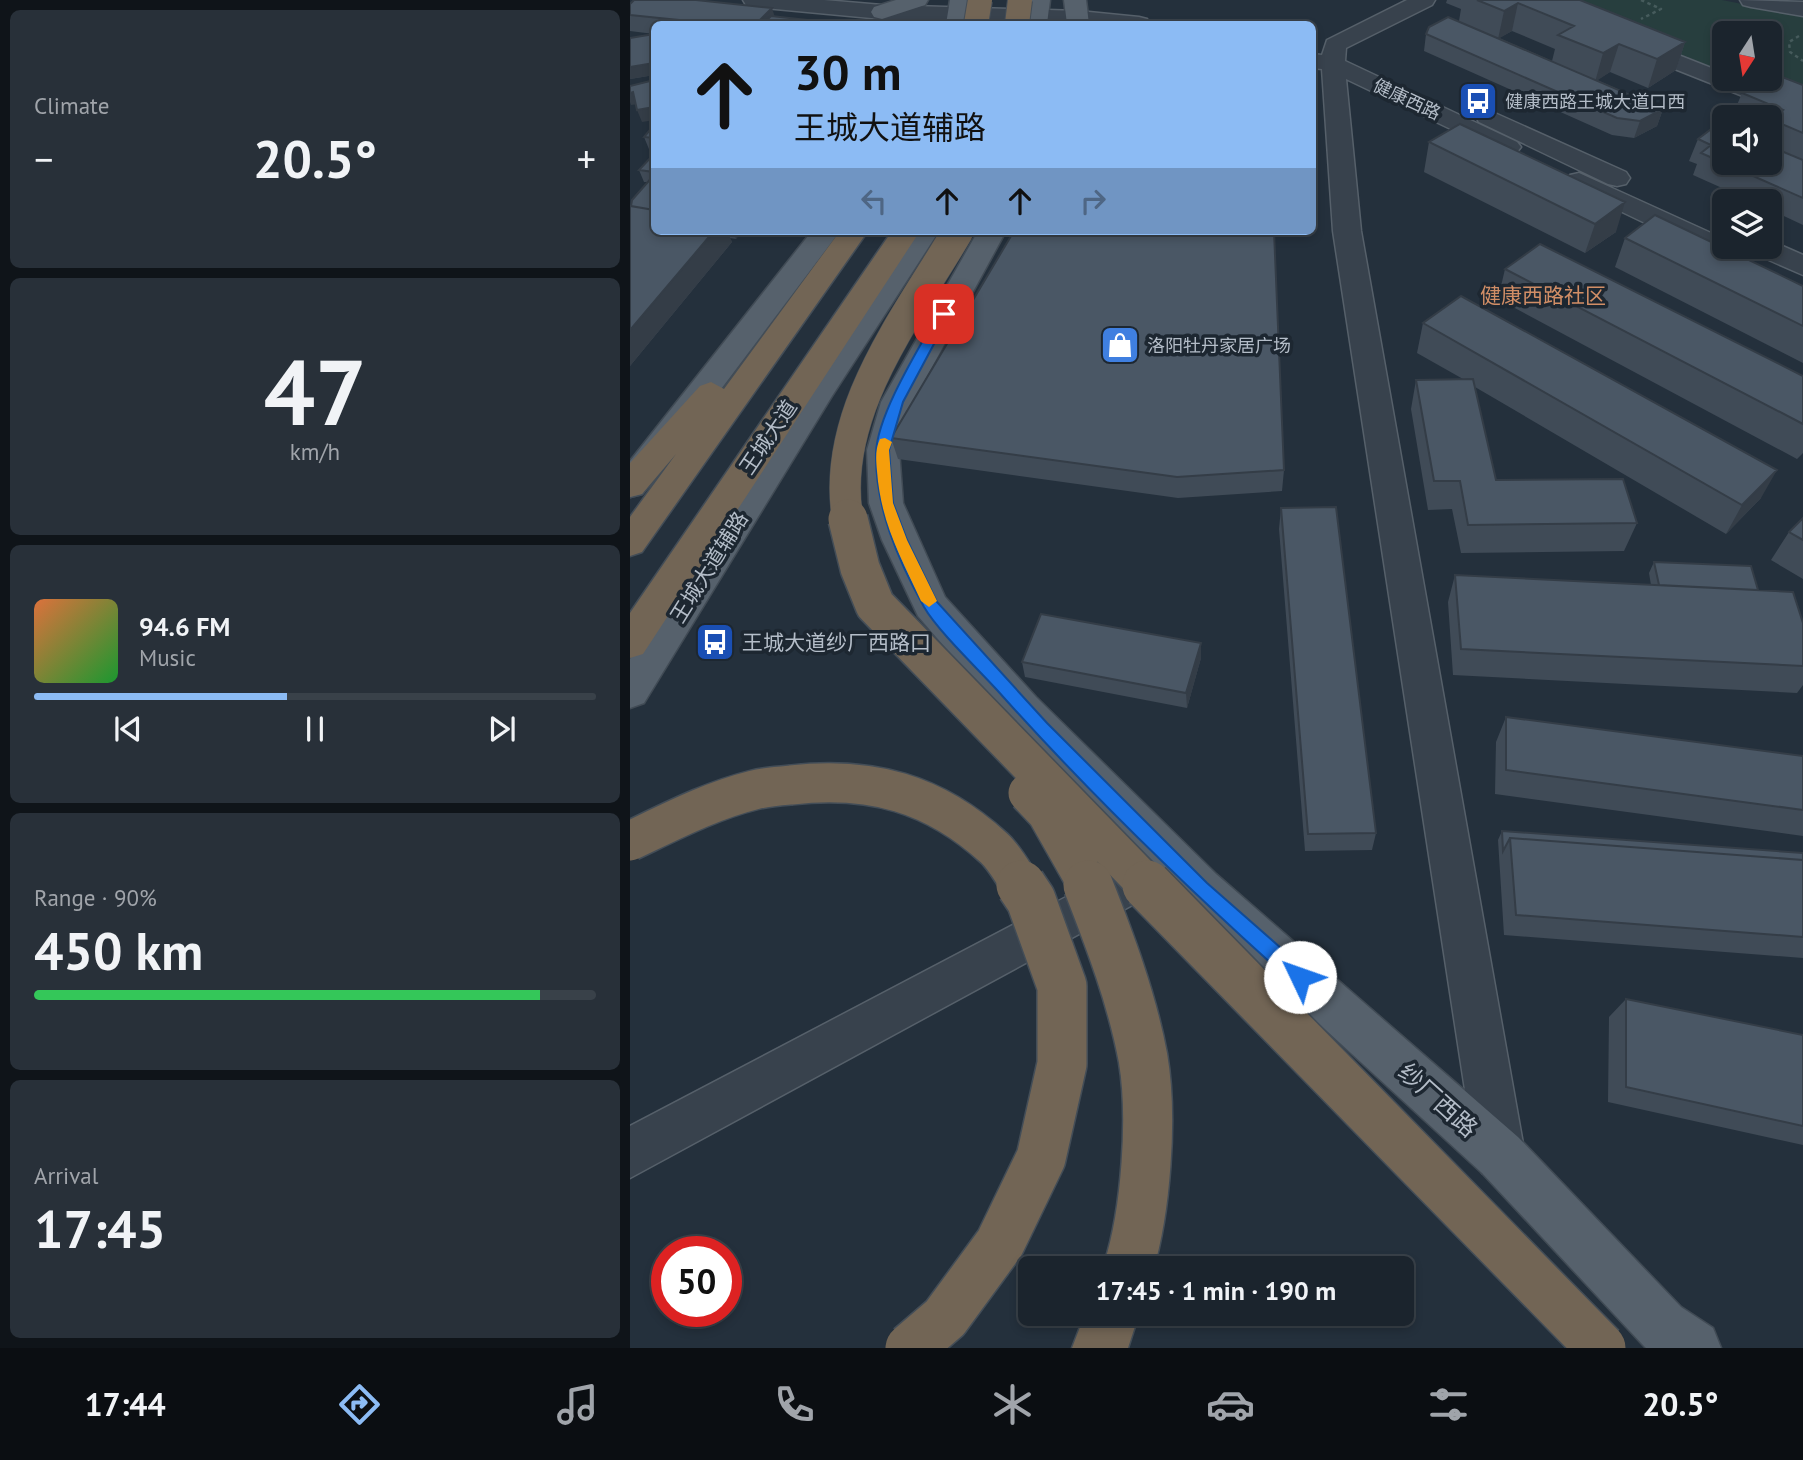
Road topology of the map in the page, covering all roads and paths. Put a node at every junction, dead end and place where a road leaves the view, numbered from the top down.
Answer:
1 (917, 0) edge
2 (980, 0) edge
3 (1020, 0) edge
4 (1424, 0) edge
5 (1642, 0) edge
6 (1751, 0) edge
7 (780, 1) edge
8 (745, 3) edge
9 (1803, 9) edge
10 (882, 12) junction
11 (1077, 14) edge
12 (1032, 15) edge
13 (959, 18) edge
14 (1639, 20) edge
15 (1120, 21) edge
16 (1803, 36) edge
17 (1615, 37) edge
18 (1323, 53) edge
19 (1803, 61) edge
20 (1803, 113) edge
21 (1712, 233) edge
22 (823, 235) edge
23 (849, 235) edge
24 (850, 235) edge
25 (850, 235) edge
26 (902, 235) edge
27 (922, 235) edge
28 (956, 235) edge
29 (990, 235) edge
30 (1759, 259) edge
31 (1781, 259) edge
32 (1803, 266) edge
33 (1803, 288) edge
34 (630, 485) edge
35 (630, 529) edge
36 (630, 543) edge
37 (875, 605) junction
38 (630, 643) edge
39 (630, 692) edge
40 (630, 841) edge
41 (1174, 861) junction
42 (630, 1153) edge
43 (1500, 1155) junction
44 (1130, 1256) edge
45 (1108, 1326) edge
46 (910, 1348) edge
47 (1100, 1348) edge
48 (1601, 1348) edge
49 (1693, 1348) edge

1 - 10 main road
2 - 13 highway, bridge
3 - 12 highway, bridge
4 - 18 street
5 - 14 path
6 - 9 street
7 - 8 street
7 - 10 street
8 - 13 street
10 - 13 street
11 - 12 street
11 - 15 street
12 - 13 street
16 - 19 path
17 - 20 street
18 - 21 street, 健康西路
18 - 43 street
22 - 34 main road
23 - 34 highway
24 - 35 highway
25 - 36 highway
26 - 38 highway, 王城大道
27 - 39 main road, 王城大道辅路
28 - 37 highway, bridge
29 - 41 main road
30 - 33 street, 健康西路
31 - 32 street, 健康西路
37 - 44 highway, bridge
37 - 48 highway, bridge
40 - 46 highway, bridge
41 - 42 street
41 - 43 main road, 纱厂西路
43 - 49 main road, 纱厂西路
45 - 47 highway

